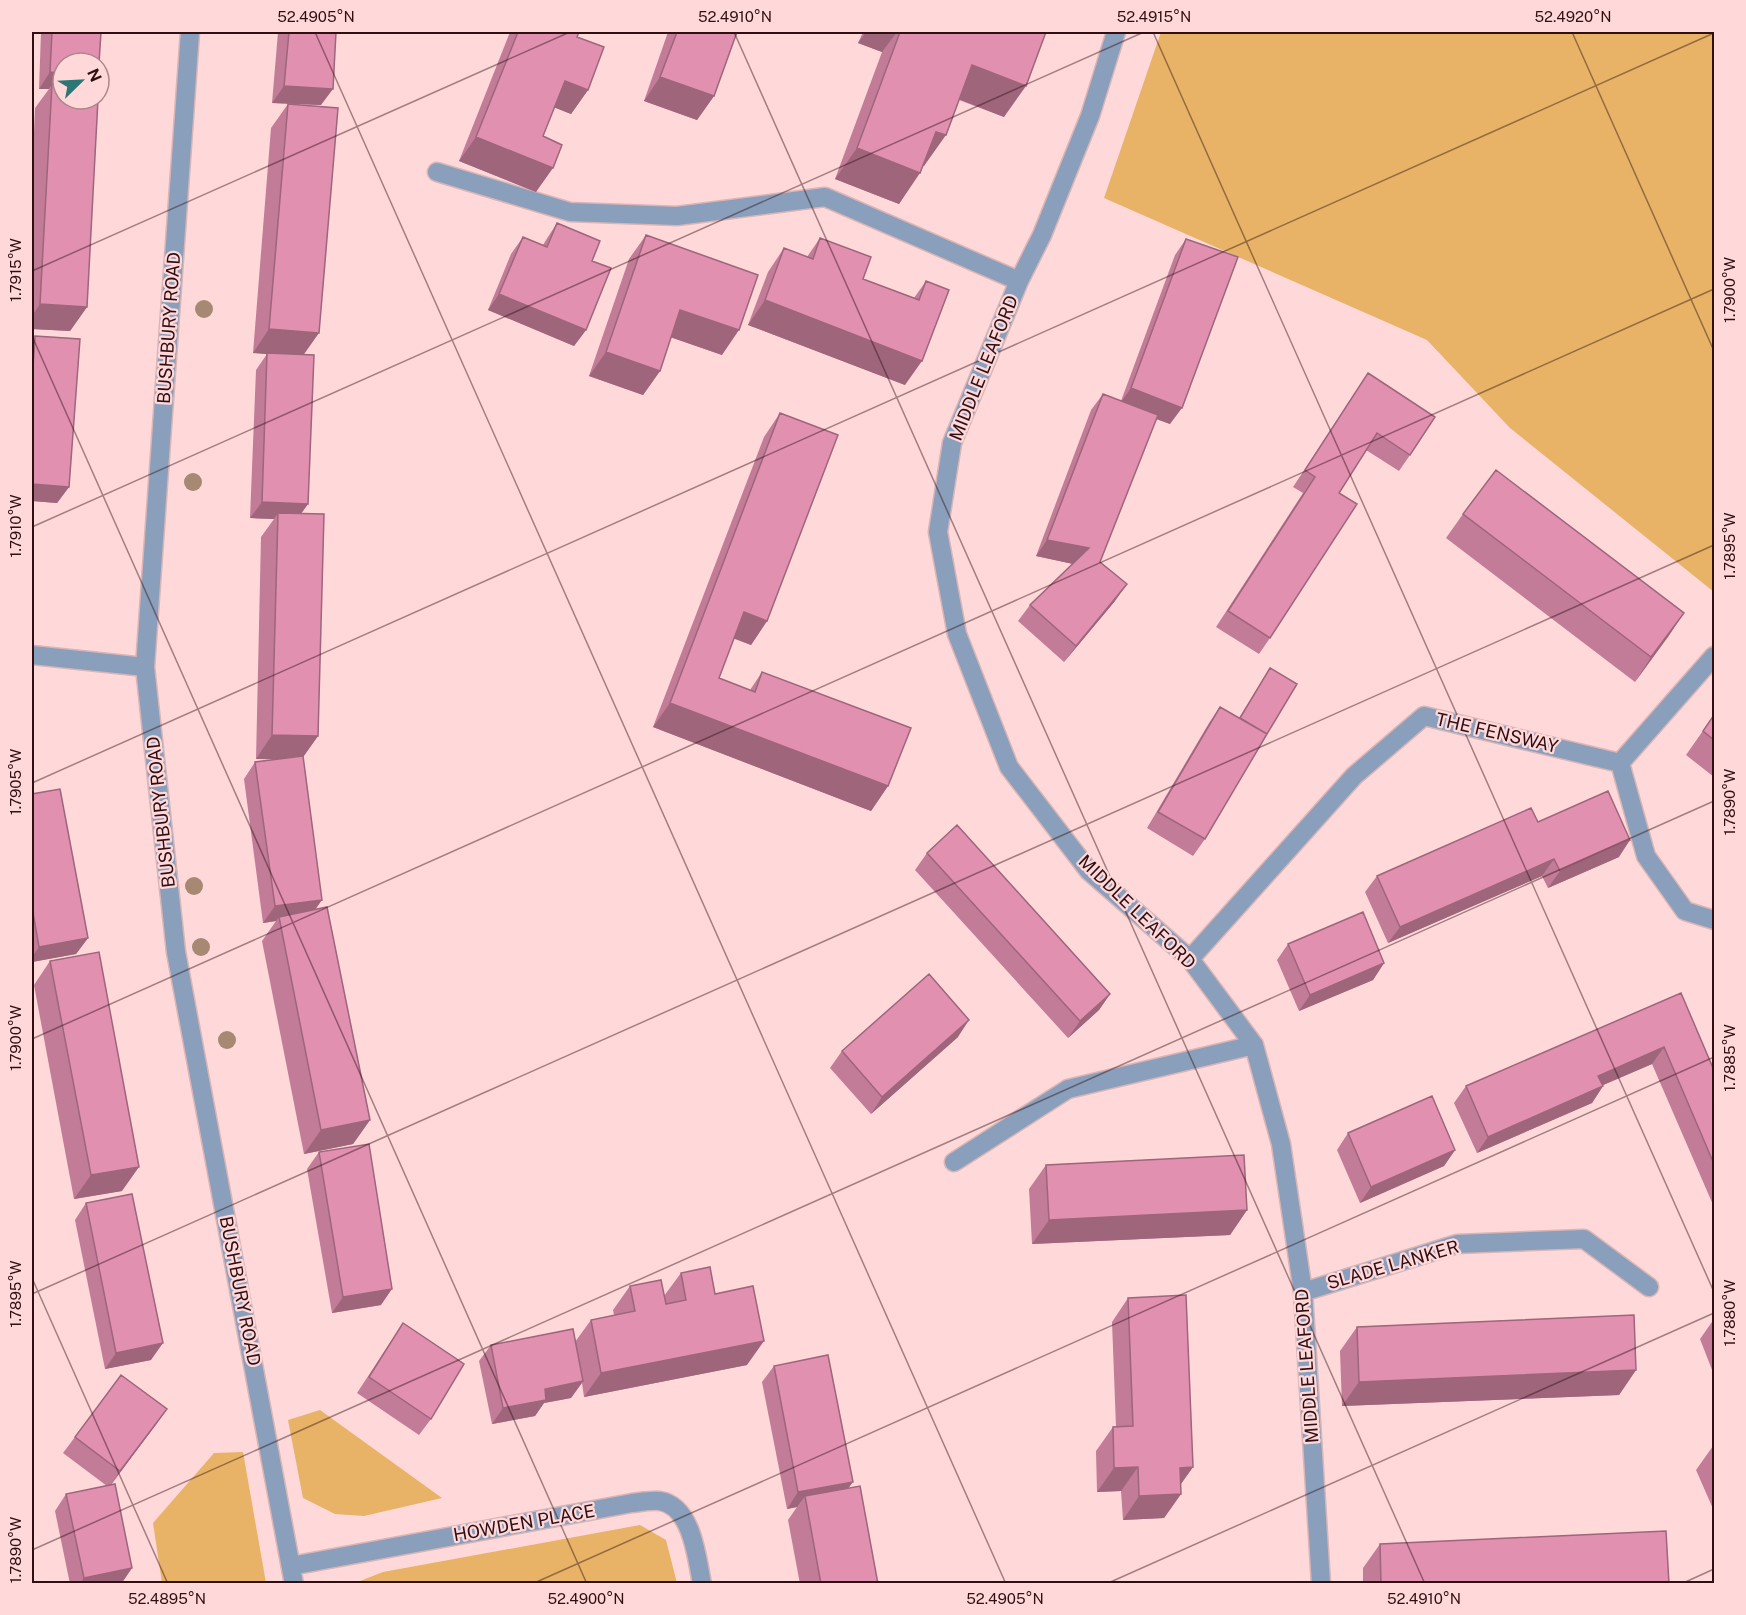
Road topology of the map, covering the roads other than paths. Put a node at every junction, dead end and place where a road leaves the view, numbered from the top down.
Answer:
1 (190, 32) edge
2 (1116, 32) edge
3 (437, 172) dead end
4 (1019, 280) junction
5 (32, 655) edge
6 (1714, 656) edge
7 (145, 667) junction
8 (1620, 763) junction
9 (1714, 920) edge
10 (1190, 959) junction
11 (1254, 1045) junction
12 (954, 1162) dead end
13 (1649, 1287) dead end
14 (1303, 1292) junction
15 (292, 1575) edge
16 (702, 1584) edge
17 (1321, 1584) edge

1 - 7 street, BUSHBURY ROAD
2 - 4 street, MIDDLE LEAFORD
3 - 4 street
4 - 10 street, MIDDLE LEAFORD
5 - 7 street
6 - 8 street
7 - 15 street, BUSHBURY ROAD
8 - 9 street
8 - 10 street, THE FENSWAY
10 - 11 street, MIDDLE LEAFORD
11 - 12 street
11 - 14 street, MIDDLE LEAFORD
13 - 14 street, SLADE LANKER
14 - 17 street, MIDDLE LEAFORD
15 - 16 street, HOWDEN PLACE

